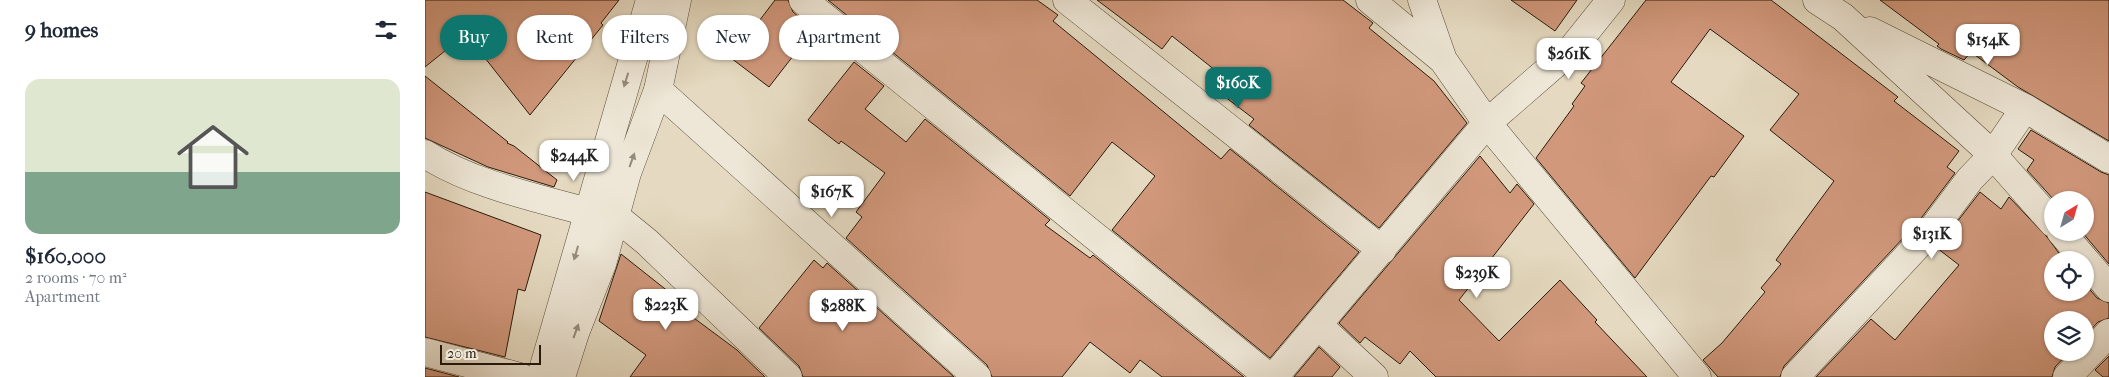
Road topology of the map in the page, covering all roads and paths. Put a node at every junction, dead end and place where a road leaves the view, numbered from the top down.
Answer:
1 (650, 0) edge
2 (677, 0) edge
3 (803, 0) edge
4 (1067, 0) edge
5 (1370, 0) edge
6 (1422, 0) edge
7 (1611, 0) edge
8 (1817, 0) edge
9 (1843, 17) junction
10 (1443, 60) junction
11 (658, 90) junction
12 (2025, 108) junction
13 (1487, 123) junction
14 (425, 154) edge
15 (1993, 156) junction
16 (2109, 159) edge
17 (588, 212) junction
18 (2044, 213) edge
19 (615, 216) junction
20 (2069, 241) edge
21 (1382, 250) junction
22 (2077, 251) edge
23 (2094, 270) edge
24 (2109, 288) edge
25 (1318, 325) junction
26 (2109, 333) edge
27 (425, 352) edge
28 (520, 377) edge
29 (541, 377) edge
30 (561, 377) edge
31 (788, 377) edge
32 (977, 377) edge
33 (1269, 377) edge
34 (1274, 377) edge
35 (1374, 377) edge
36 (1697, 377) edge
37 (1795, 377) edge
38 (2067, 377) edge

1 -> 17 street
2 - 11 street
3 - 33 street
4 - 21 street
5 - 10 street
6 - 10 street
7 - 13 street
8 - 9 street
9 - 12 street
9 - 15 street
10 - 13 street
19 -> 11 street
11 - 32 street
12 - 15 street
12 - 16 street
13 - 21 street
13 - 36 street
14 - 17 street
15 - 18 street
15 - 37 street
17 -> 29 street
30 -> 19 street
19 - 31 street
20 - 22 street
21 - 25 street
23 - 24 street
25 - 34 street
25 - 35 street
26 - 38 street
27 - 28 street

